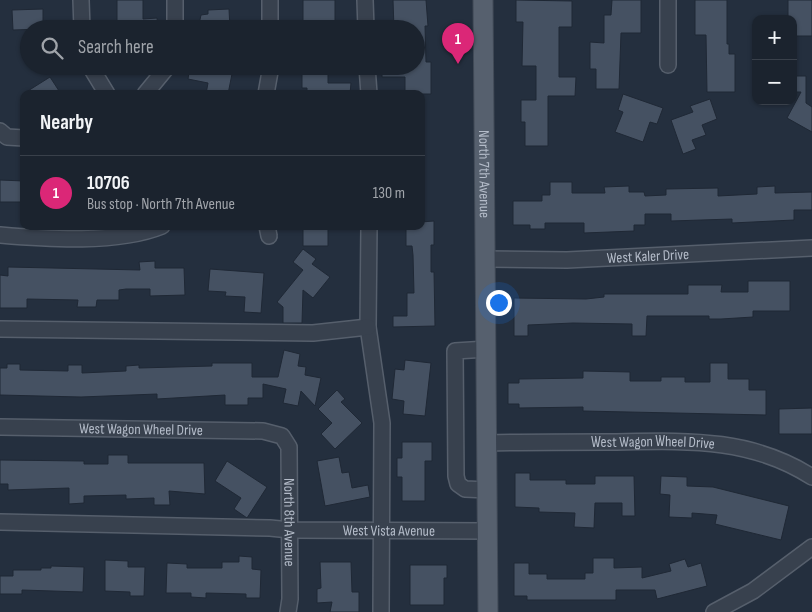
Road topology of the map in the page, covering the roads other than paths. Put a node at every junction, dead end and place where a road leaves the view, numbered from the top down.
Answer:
1 (81, 0) edge
2 (176, 0) edge
3 (270, 0) edge
4 (364, 0) edge
5 (483, 0) edge
6 (668, 0) edge
7 (82, 20) edge
8 (175, 20) edge
9 (270, 20) edge
10 (365, 20) edge
11 (668, 65) dead end
12 (96, 75) edge
13 (161, 75) edge
14 (269, 75) edge
15 (368, 75) edge
16 (105, 90) edge
17 (149, 90) edge
18 (267, 90) edge
19 (369, 90) edge
20 (0, 132) edge
21 (20, 138) edge
22 (149, 230) edge
23 (369, 230) edge
24 (0, 235) edge
25 (812, 248) edge
26 (486, 259) junction
27 (368, 327) junction
28 (0, 329) edge
29 (487, 349) junction
30 (0, 427) edge
31 (282, 436) joint
32 (487, 443) junction
33 (812, 477) edge
34 (488, 490) junction
35 (0, 522) edge
36 (290, 530) junction
37 (381, 531) junction
38 (488, 531) junction
39 (812, 547) edge
40 (288, 612) edge
41 (381, 612) edge
42 (488, 612) edge
43 (714, 612) edge

1 - 7 street
2 - 8 street
3 - 9 street
4 - 10 street
5 - 26 main road, North 7th Avenue
6 - 11 street
12 - 16 street
13 - 17 street
14 - 18 street
15 - 19 street
20 - 21 street
22 - 24 street
23 - 27 street
25 - 26 street, West Kaler Drive
26 - 29 main road, North 7th Avenue
27 - 28 street
27 - 37 street
29 - 32 main road, North 7th Avenue
29 - 34 street
30 - 31 street, West Wagon Wheel Drive
31 - 36 street, North 8th Avenue
32 - 33 street, West Wagon Wheel Drive
32 - 34 main road, North 7th Avenue
34 - 38 main road, North 7th Avenue
35 - 36 street, West Vista Avenue
36 - 37 street, West Vista Avenue
36 - 40 street, North 8th Avenue
37 - 38 street, West Vista Avenue
37 - 41 street
38 - 42 main road, North 7th Avenue
39 - 43 street

